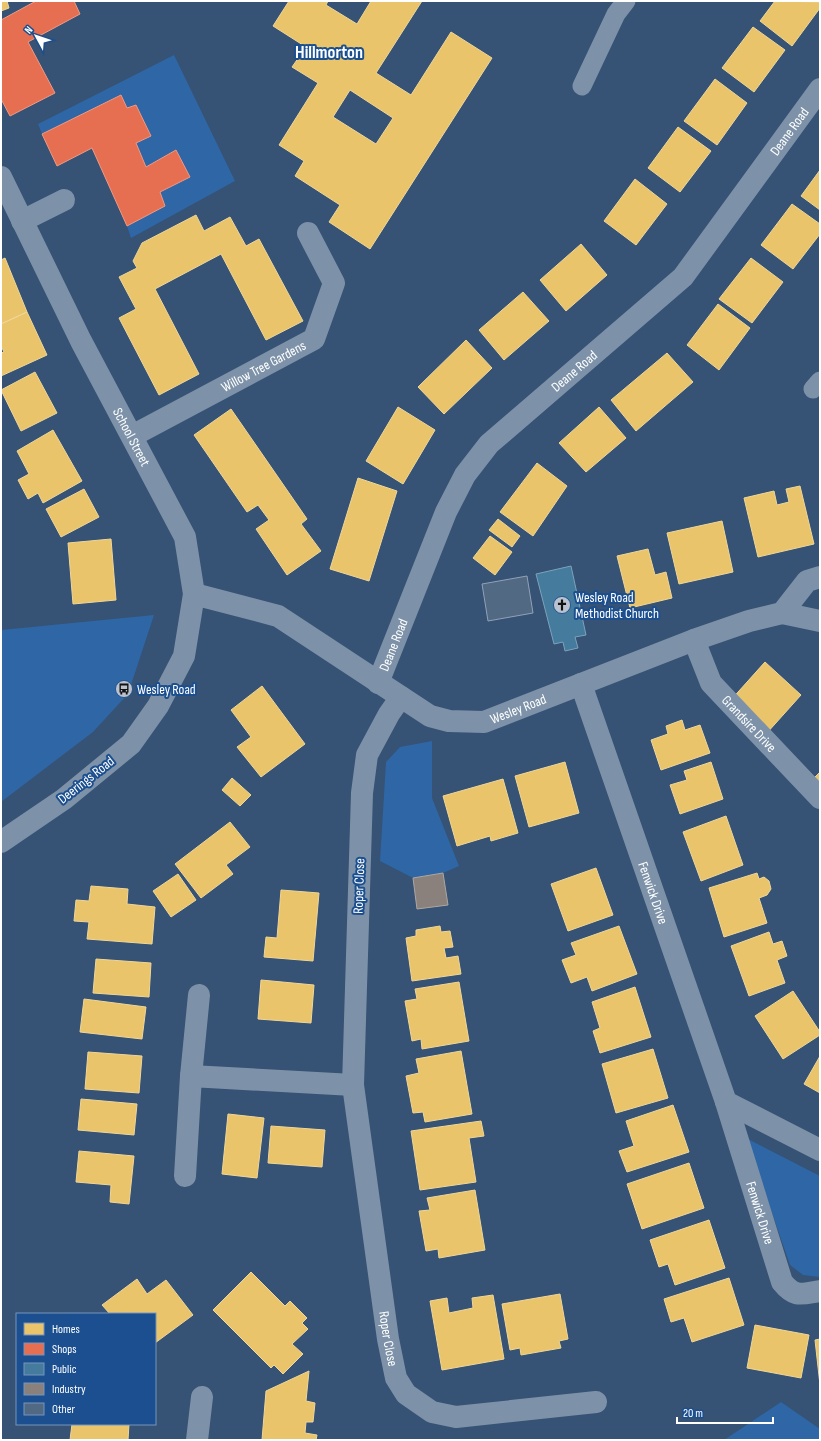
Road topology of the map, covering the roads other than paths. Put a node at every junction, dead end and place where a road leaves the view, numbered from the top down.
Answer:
1 (626, 1) edge
2 (582, 86) dead end
3 (820, 89) edge
4 (1, 178) edge
5 (64, 200) dead end
6 (22, 221) junction
7 (308, 233) dead end
8 (132, 436) junction
9 (820, 577) edge
10 (194, 594) junction
11 (782, 613) junction
12 (820, 621) edge
13 (694, 640) junction
14 (378, 683) junction
15 (581, 684) junction
16 (401, 697) junction
17 (158, 706) joint
18 (820, 798) edge
19 (1, 842) edge
20 (199, 995) dead end
21 (191, 1076) junction
22 (353, 1085) junction
23 (726, 1102) junction
24 (820, 1150) edge
25 (185, 1176) dead end
26 (820, 1291) edge
27 (202, 1397) dead end
28 (596, 1402) dead end
29 (197, 1440) edge

1 - 2 lane
3 - 14 street, Deane Road
4 - 6 street, School Street
5 - 6 street
6 - 8 street, School Street
7 - 8 street, Willow Tree Gardens
8 - 10 street, School Street
9 - 11 street
10 - 14 street, Wesley Road
10 - 17 street, School Street
11 - 12 street
11 - 13 street, Wesley Road
13 - 15 street, Wesley Road
13 - 18 street, Grandsire Drive
14 - 16 street, Wesley Road
15 - 16 street, Wesley Road
15 - 23 street, Fenwick Drive
16 - 22 street, Roper Close
17 - 19 street, Deerings Road
20 - 21 street
21 - 22 street
21 - 25 street
22 - 28 street, Roper Close
23 - 24 street
23 - 26 street, Fenwick Drive
27 - 29 street

